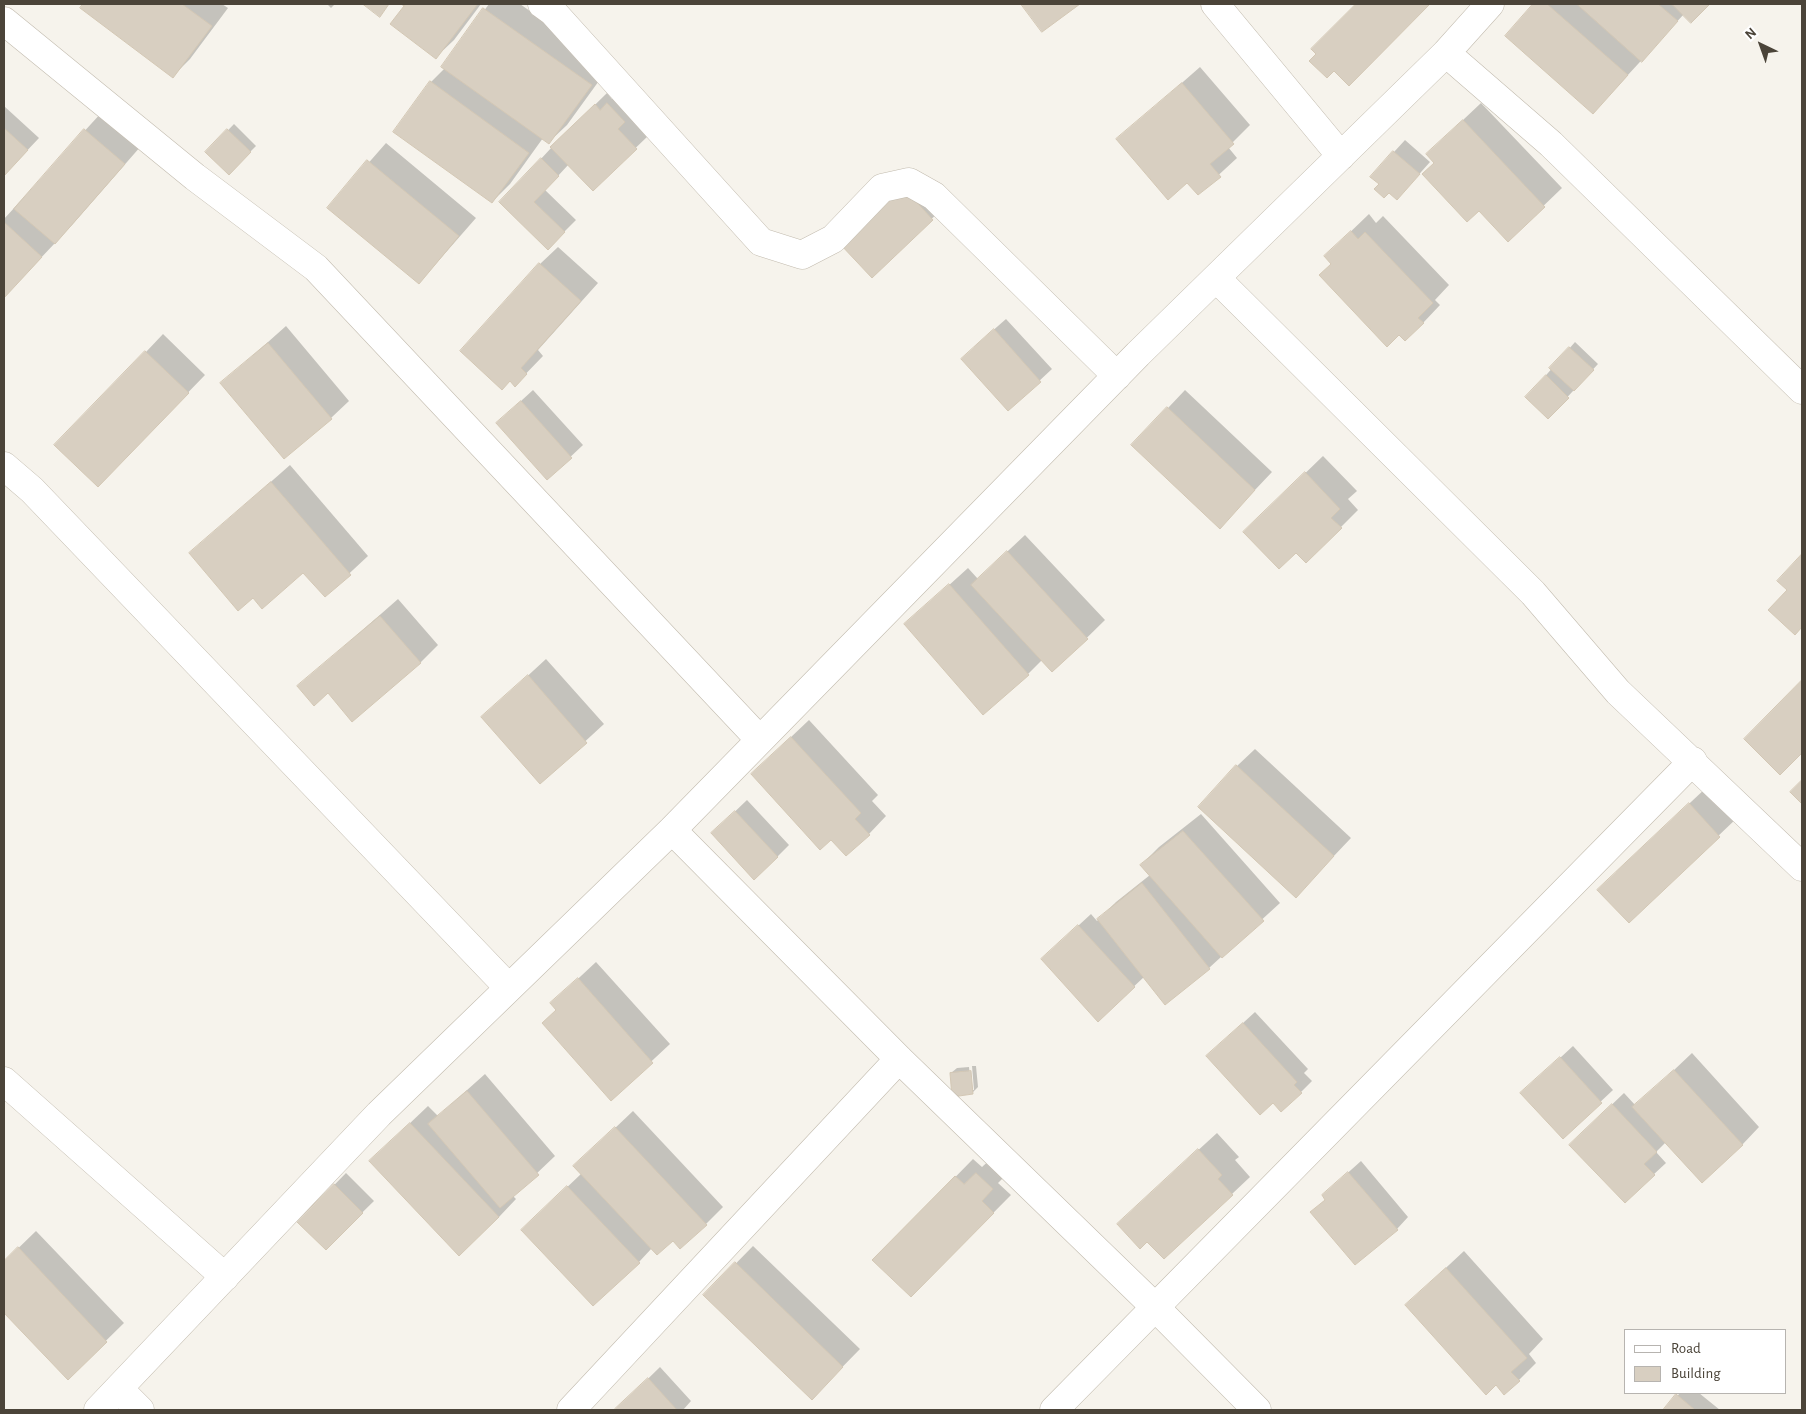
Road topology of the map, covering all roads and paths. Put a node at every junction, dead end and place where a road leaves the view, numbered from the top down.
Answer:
1 (542, 4) edge
2 (1215, 4) edge
3 (1490, 4) edge
4 (4, 21) edge
5 (1446, 53) junction
6 (1341, 156) junction
7 (1216, 278) junction
8 (1117, 376) junction
9 (1802, 390) edge
10 (4, 466) edge
11 (760, 740) junction
12 (1692, 761) junction
13 (672, 830) junction
14 (1802, 867) edge
15 (509, 988) junction
16 (899, 1059) junction
17 (4, 1080) edge
18 (225, 1277) junction
19 (1154, 1306) junction
20 (119, 1389) junction
21 (98, 1410) edge
22 (140, 1410) edge
23 (571, 1410) edge
24 (1054, 1410) edge
25 (1257, 1410) edge

1 - 8 street
2 - 6 street
3 - 5 street
4 - 11 street
5 - 6 street
5 - 9 street
6 - 7 street
7 - 8 street
7 - 12 street
8 - 11 street
10 - 15 street
11 - 13 street
12 - 14 street
12 - 19 street
13 - 15 street
13 - 16 street
15 - 18 street
16 - 19 street
16 - 23 street
17 - 18 street
18 - 20 street
19 - 24 street
19 - 25 street
20 - 21 street
20 - 22 street

